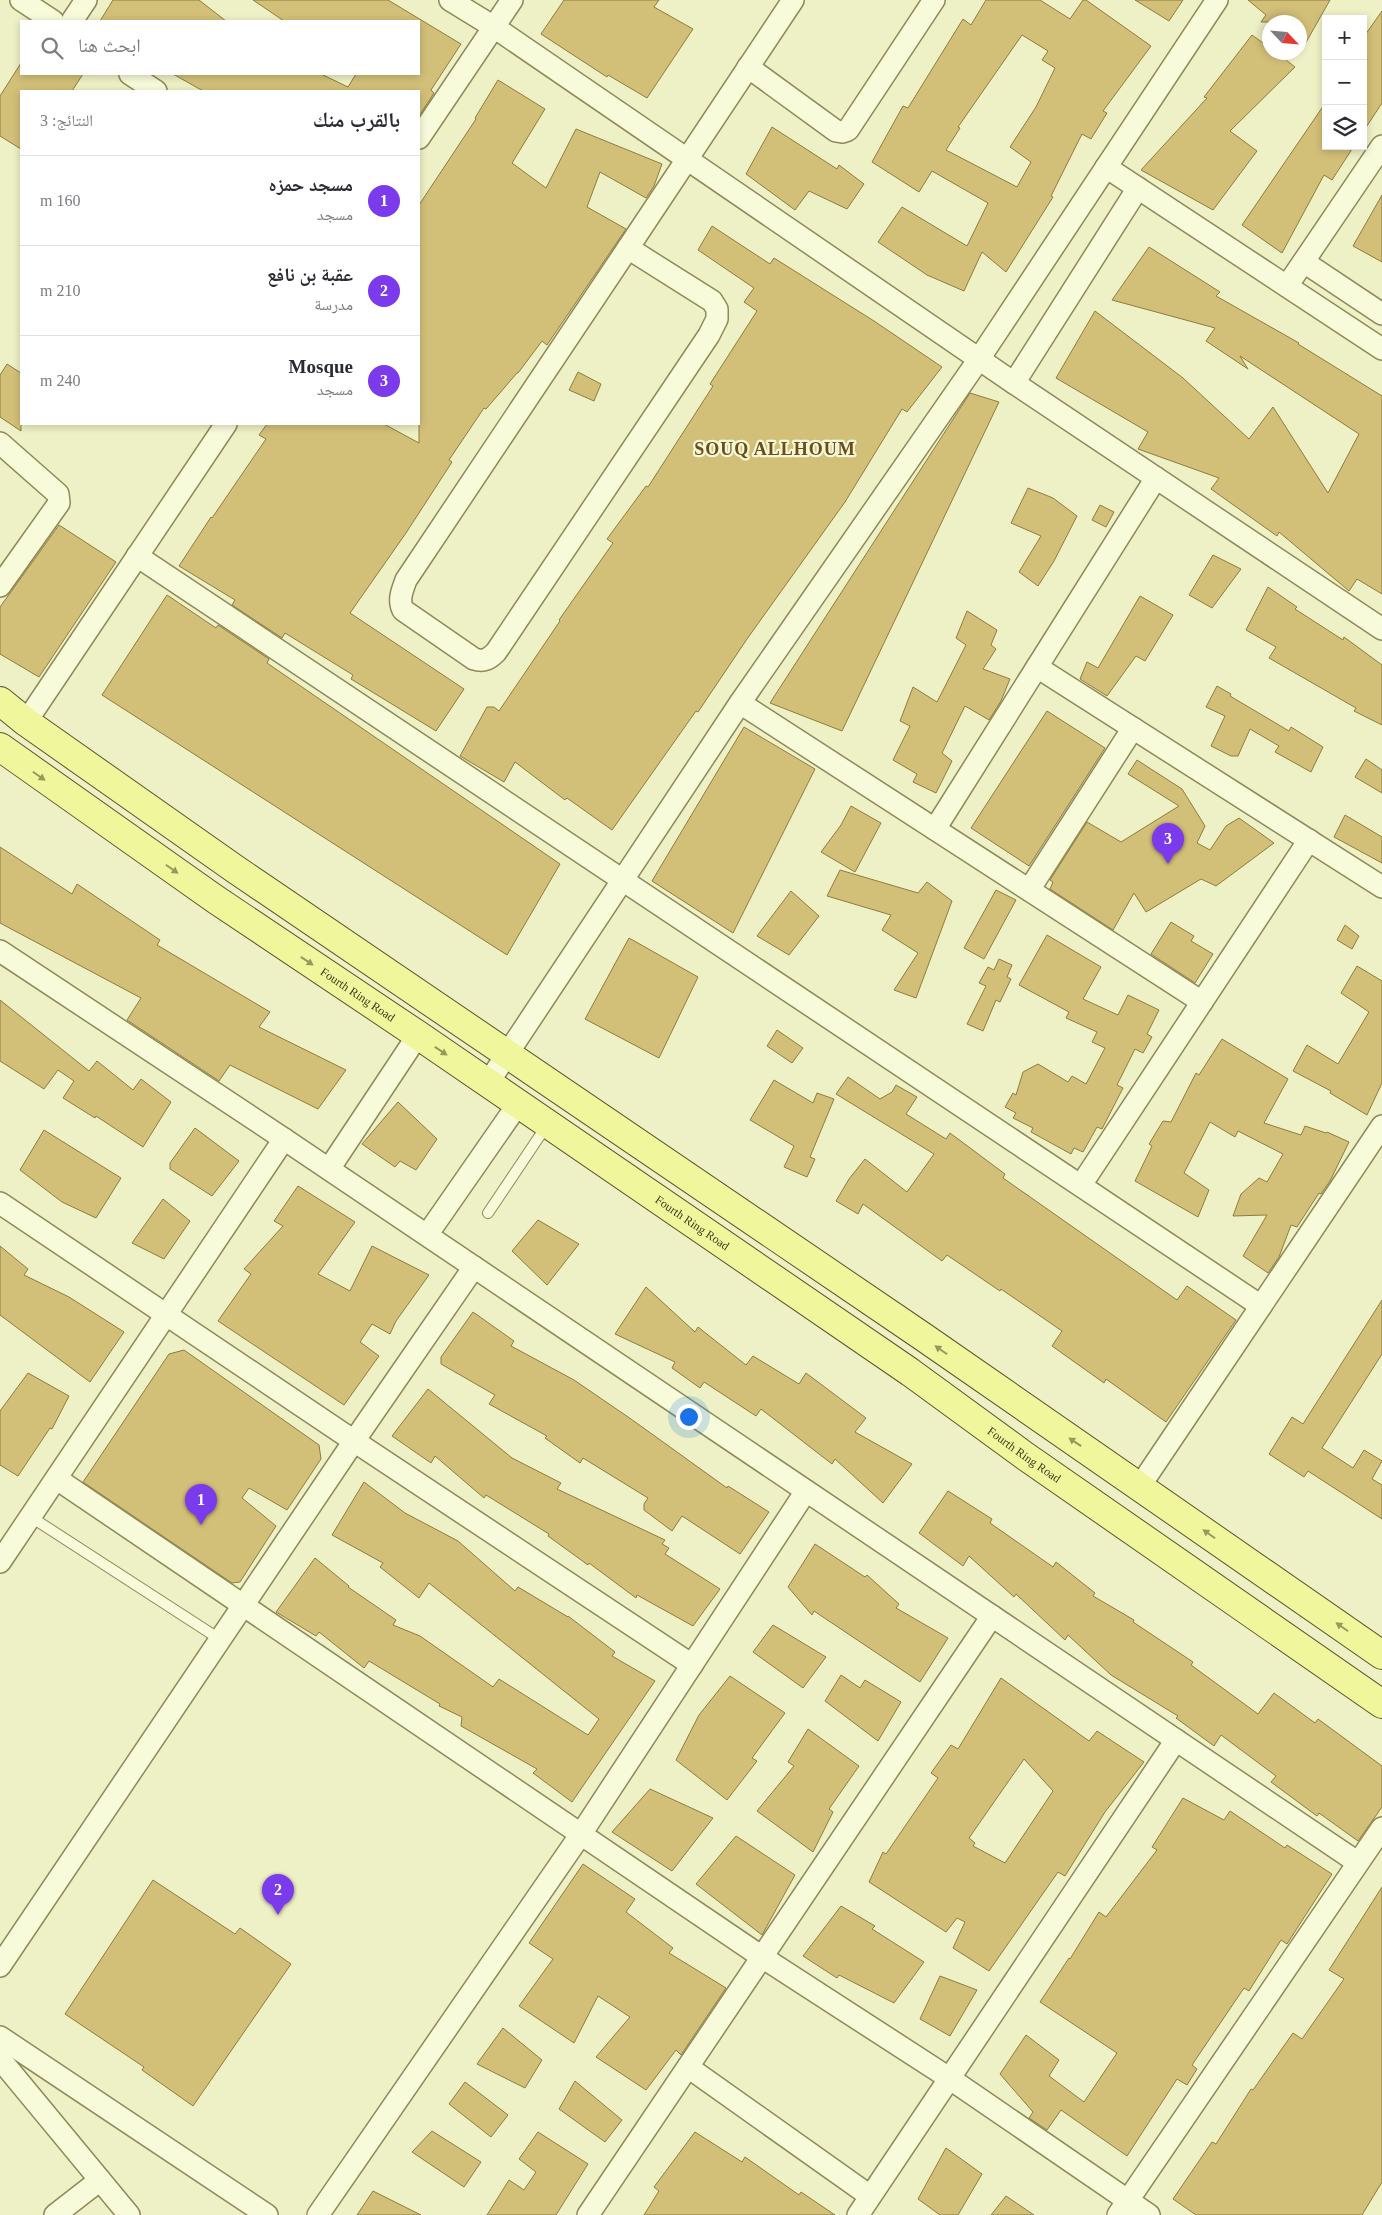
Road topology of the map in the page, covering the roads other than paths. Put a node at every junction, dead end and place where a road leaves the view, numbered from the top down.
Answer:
1 (21, 0) edge
2 (86, 0) edge
3 (450, 0) edge
4 (512, 0) edge
5 (793, 0) edge
6 (934, 0) edge
7 (1217, 0) edge
8 (51, 20) edge
9 (73, 20) edge
10 (494, 27) junction
11 (748, 67) junction
12 (132, 75) edge
13 (154, 90) edge
14 (420, 137) edge
15 (1382, 146) edge
16 (687, 160) junction
17 (1106, 167) junction
18 (1138, 188) junction
19 (628, 248) junction
20 (1304, 262) junction
21 (1287, 286) junction
22 (1382, 314) edge
23 (1382, 349) edge
24 (979, 359) junction
25 (1014, 383) junction
26 (225, 425) edge
27 (0, 443) edge
28 (1156, 478) junction
29 (137, 556) junction
30 (0, 586) edge
31 (1382, 629) edge
32 (1037, 667) junction
33 (0, 701) edge
34 (740, 703) junction
35 (26, 722) junction
36 (1133, 728) junction
37 (0, 747) edge
38 (935, 829) junction
39 (1309, 840) junction
40 (623, 880) junction
41 (1382, 887) edge
42 (1029, 890) junction
43 (0, 951) edge
44 (1202, 1002) junction
45 (418, 1035) junction
46 (508, 1053) junction
47 (488, 1083) junction
48 (518, 1104) junction
49 (548, 1124) junction
50 (1382, 1126) edge
51 (284, 1139) junction
52 (329, 1169) junction
53 (1081, 1185) junction
54 (0, 1203) edge
55 (488, 1213) dead end
56 (427, 1235) junction
57 (474, 1267) junction
58 (1261, 1306) junction
59 (166, 1316) junction
60 (354, 1441) junction
61 (57, 1479) junction
62 (1140, 1486) junction
63 (806, 1491) junction
64 (31, 1517) junction
65 (0, 1562) edge
66 (244, 1606) junction
67 (992, 1616) junction
68 (221, 1640) junction
69 (1382, 1656) edge
70 (692, 1665) junction
71 (1382, 1704) edge
72 (1176, 1740) junction
73 (1382, 1828) edge
74 (581, 1834) junction
75 (1357, 1862) junction
76 (762, 1957) junction
77 (0, 1966) edge
78 (0, 2037) edge
79 (0, 2058) edge
80 (688, 2067) junction
81 (949, 2078) junction
82 (100, 2180) junction
83 (870, 2196) junction
84 (1123, 2208) edge
85 (55, 2215) edge
86 (129, 2215) edge
87 (267, 2215) edge
88 (318, 2215) edge
89 (588, 2215) edge
90 (858, 2215) edge
91 (1149, 2215) edge

1 - 8 street
2 - 9 street
3 - 10 street
4 - 10 street
5 - 11 street
6 - 11 street
7 - 17 street
10 - 14 street
10 - 16 street
11 - 16 street
12 - 13 street
15 - 20 street
16 - 19 street
16 - 24 street
17 - 18 street
17 - 24 street
18 - 21 street
18 - 25 street
19 - 19 street
20 - 21 street
20 - 22 street
21 - 23 street
24 - 25 street
24 - 34 street
25 - 28 street
26 - 29 street
27 - 30 street
28 - 31 street
28 - 32 street
29 - 35 street
29 - 40 street
32 - 36 street
32 - 38 street
33 - 35 main road
34 - 38 street
34 - 40 street
35 - 46 main road
36 - 39 street
36 - 42 street
37 -> 45 main road, Fourth Ring Road
38 - 42 street
39 - 41 street
39 - 44 street
40 - 46 street
40 - 53 street
42 - 44 street
43 - 51 street
44 - 53 street
45 -> 47 main road, Fourth Ring Road
45 - 52 street
46 - 47 street
62 -> 46 main road
47 - 48 main road, Fourth Ring Road
48 - 49 main road, Fourth Ring Road
48 - 56 street
49 - 55 lane
49 - 71 main road, Fourth Ring Road
50 - 58 street
51 - 52 street
51 - 59 street
52 - 56 street
53 - 58 street
54 - 59 street
56 - 57 street
57 - 60 street
57 - 63 street
58 - 62 street
59 - 60 street
59 - 61 street
60 - 66 street
60 - 70 street
61 - 64 street
61 - 66 street
69 -> 62 main road
63 - 67 street
63 - 70 street
64 - 65 street
64 - 68 lane
66 - 68 street
66 - 74 street
67 - 72 street
67 - 76 street
68 - 77 street
70 - 74 street
72 - 75 street
72 - 81 street
73 - 75 street
74 - 76 street
74 - 88 street
75 - 84 street
76 - 80 street
76 - 81 street
78 - 87 street
79 - 82 street
80 - 83 street
80 - 89 street
81 - 83 street
81 - 84 street
82 - 85 street
82 - 86 street
83 - 90 street
84 - 91 street

